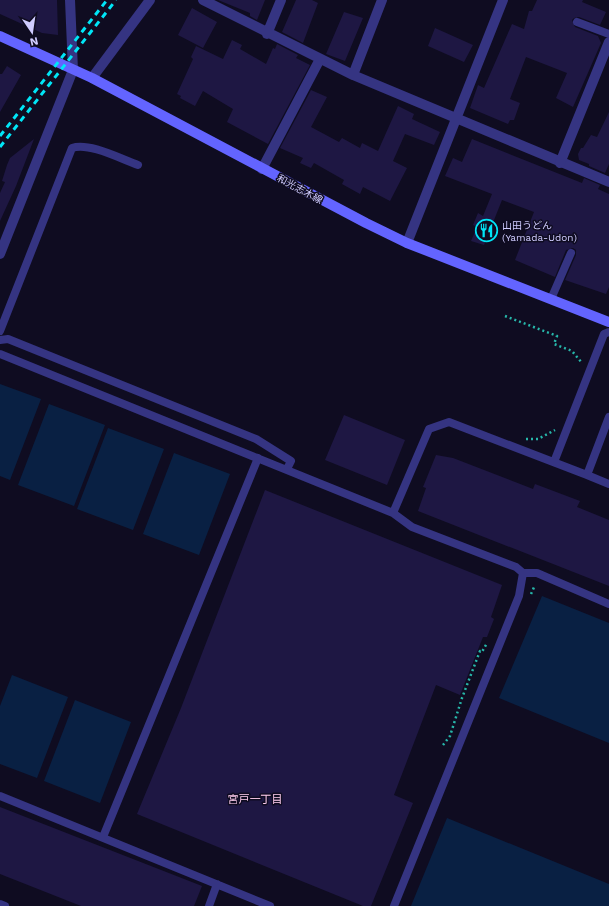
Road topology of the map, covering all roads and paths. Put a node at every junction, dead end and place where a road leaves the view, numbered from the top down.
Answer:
1 (150, 0) edge
2 (203, 0) edge
3 (281, 0) edge
4 (382, 0) edge
5 (503, 0) edge
6 (72, 2) edge
7 (577, 22) dead end
8 (267, 34) junction
9 (609, 34) edge
10 (0, 36) edge
11 (609, 42) edge
12 (320, 60) junction
13 (73, 70) junction
14 (353, 75) junction
15 (92, 78) junction
16 (455, 119) junction
17 (560, 163) junction
18 (138, 165) dead end
19 (262, 169) junction
20 (609, 182) edge
21 (407, 243) junction
22 (0, 254) edge
23 (571, 254) dead end
24 (552, 299) junction
25 (505, 316) dead end
26 (609, 322) edge
27 (0, 331) edge
28 (609, 332) edge
29 (0, 340) edge
30 (0, 354) edge
31 (579, 370) dead end
32 (609, 417) edge
33 (556, 429) dead end
34 (523, 439) dead end
35 (258, 458) junction
36 (554, 462) junction
37 (287, 470) junction
38 (587, 474) junction
39 (609, 484) edge
40 (393, 513) junction
41 (523, 573) junction
42 (609, 604) edge
43 (487, 643) dead end
44 (443, 745) dead end
45 (0, 796) edge
46 (104, 837) junction
47 (217, 884) junction
48 (0, 904) edge
49 (5, 906) edge
50 (209, 906) edge
51 (270, 906) edge
52 (394, 906) edge

1 - 15 street
2 - 8 street
3 - 8 street
4 - 14 street
5 - 16 street
6 - 13 street
7 - 9 lane
8 - 12 street
10 - 13 main road, 和光志木線
11 - 17 street
12 - 14 street
12 - 19 street
13 - 15 main road, 和光志木線
13 - 22 street
14 - 16 street
15 - 19 main road, 和光志木線
16 - 17 street
16 - 21 street
17 - 20 street
18 - 27 lane
19 - 21 main road, 和光志木線
21 - 24 main road, 和光志木線
23 - 24 lane
24 - 26 main road, 和光志木線
25 - 31 path
28 - 36 lane
29 - 37 lane
30 - 35 lane
32 - 38 lane
33 - 34 path
35 - 37 lane
35 - 46 lane
36 - 38 lane
36 - 40 lane
37 - 40 lane
38 - 39 lane
40 - 41 lane
41 - 42 lane
41 - 52 lane
43 - 44 path
45 - 46 lane
46 - 47 lane
47 - 50 lane
47 - 51 lane
48 - 49 lane

